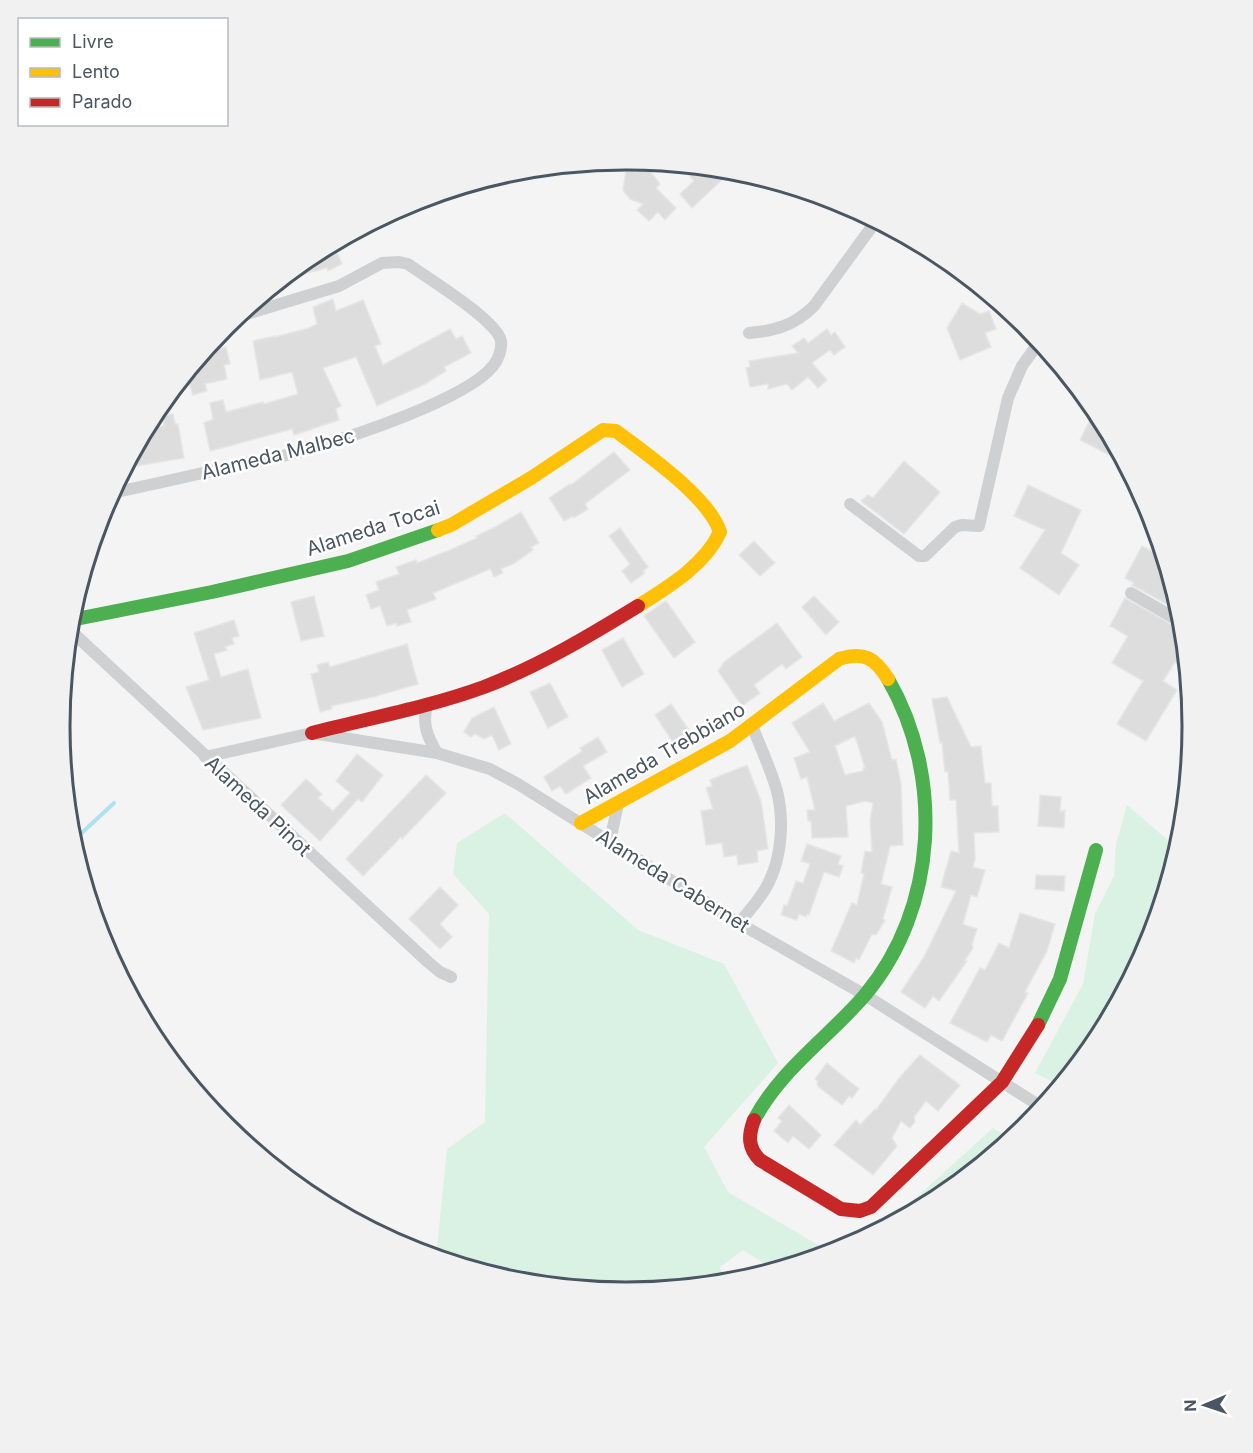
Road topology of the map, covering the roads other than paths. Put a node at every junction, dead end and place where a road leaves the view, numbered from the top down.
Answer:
1 (871, 228) edge
2 (257, 311) edge
3 (749, 333) dead end
4 (1034, 349) edge
5 (124, 490) edge
6 (850, 504) dead end
7 (1131, 593) dead end
8 (1171, 616) edge
9 (81, 618) edge
10 (78, 637) edge
11 (427, 705) junction
12 (752, 725) junction
13 (312, 733) junction
14 (437, 753) junction
15 (205, 757) junction
16 (618, 804) junction
17 (581, 823) junction
18 (610, 841) junction
19 (1096, 850) dead end
20 (739, 923) junction
21 (451, 977) dead end
22 (865, 995) junction
23 (1002, 1082) junction
24 (1036, 1103) edge

1 - 3 street
2 - 5 street, Alameda Malbec
4 - 6 street
7 - 8 street
9 - 11 street, Alameda Tocai
10 - 15 street, Alameda Pinot
11 - 13 street
11 - 14 street
12 - 16 street, Alameda Trebbiano
12 - 20 street
12 - 22 street, Alameda Trebbiano
13 - 14 street, Alameda Cabernet
13 - 15 street, Alameda Cabernet
14 - 17 street, Alameda Cabernet
15 - 21 street, Alameda Pinot
16 - 17 street, Alameda Trebbiano
16 - 18 street
17 - 18 street, Alameda Cabernet
18 - 20 street, Alameda Cabernet
19 - 23 street, Alameda Trebbiano
20 - 22 street, Alameda Cabernet
22 - 23 street, Alameda Cabernet
22 - 23 street, Alameda Trebbiano
23 - 24 street, Alameda Cabernet

